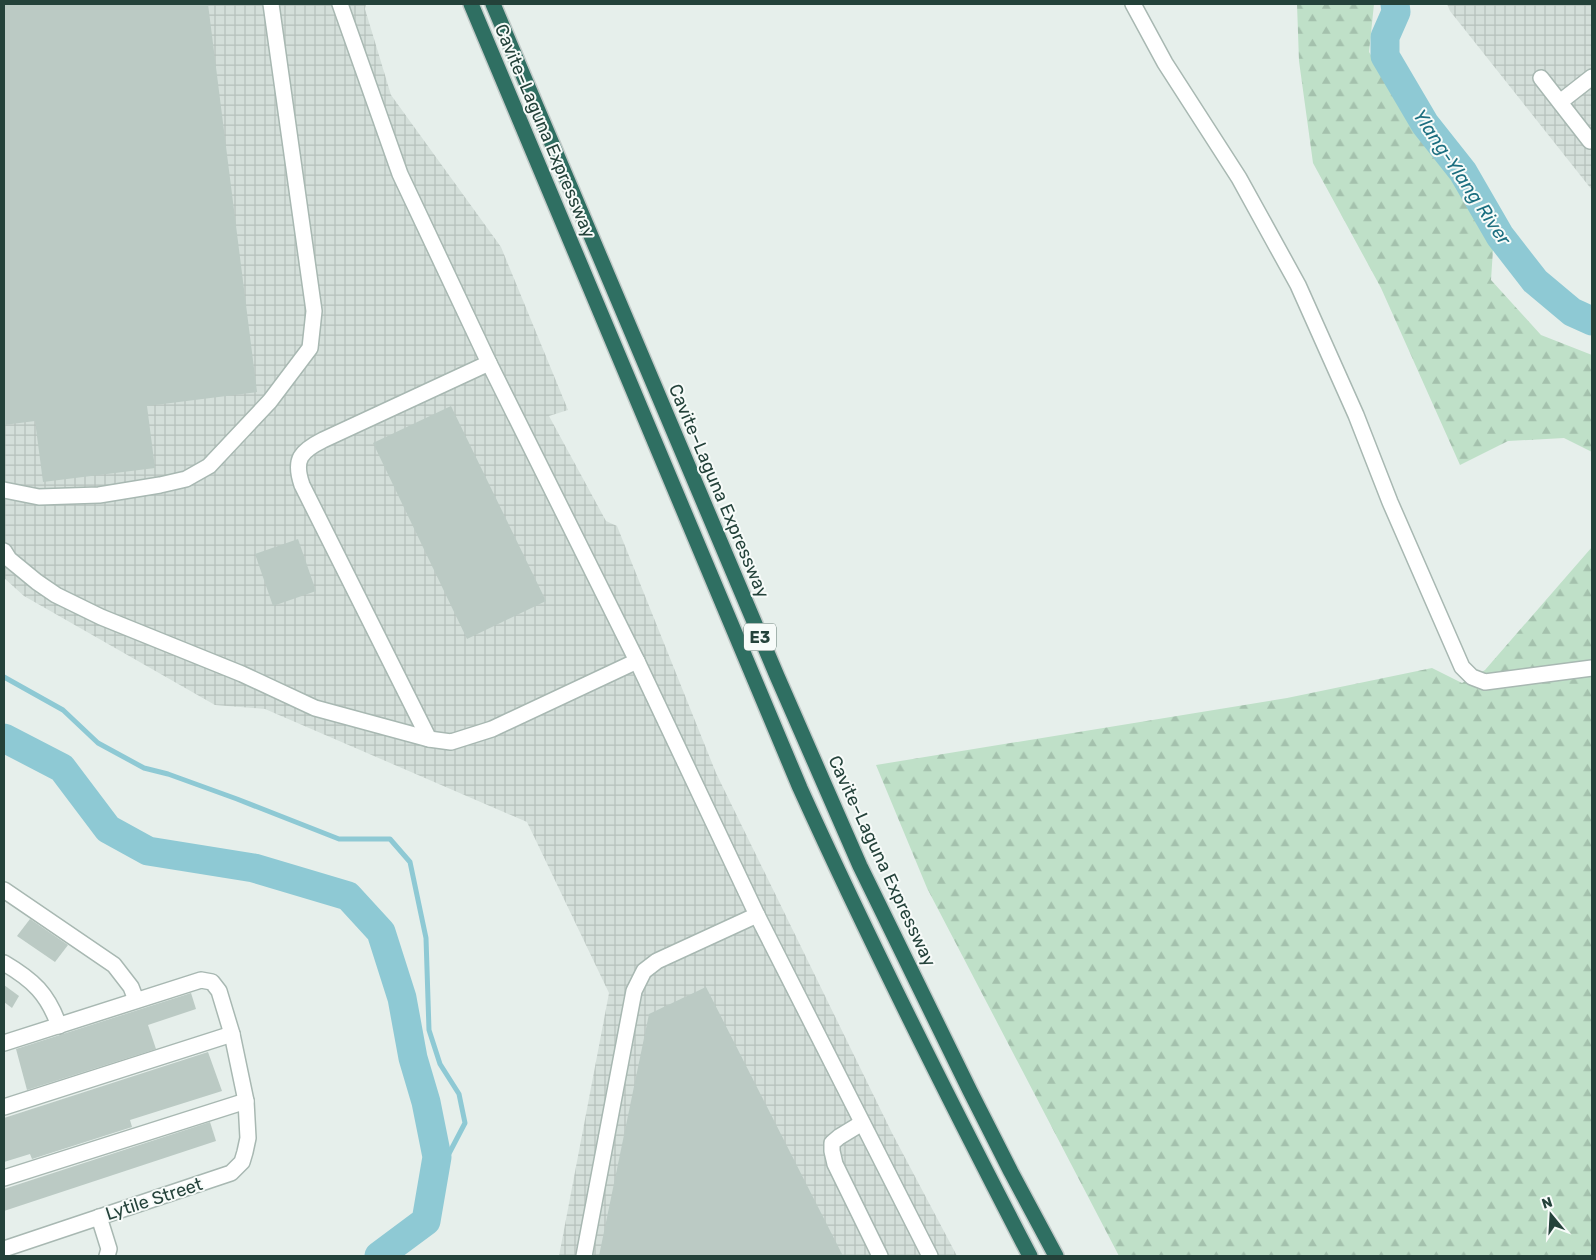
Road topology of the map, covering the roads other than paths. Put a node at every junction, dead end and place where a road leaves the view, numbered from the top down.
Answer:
1 (271, 4) edge
2 (340, 4) edge
3 (471, 4) edge
4 (493, 4) edge
5 (1133, 4) edge
6 (1592, 77) edge
7 (1541, 78) dead end
8 (1560, 102) junction
9 (1590, 141) dead end
10 (490, 363) junction
11 (4, 490) edge
12 (4, 552) edge
13 (636, 661) junction
14 (1592, 668) edge
15 (429, 740) junction
16 (4, 890) edge
17 (757, 914) junction
18 (4, 963) edge
19 (136, 1000) junction
20 (59, 1026) junction
21 (232, 1034) junction
22 (4, 1043) edge
23 (246, 1101) junction
24 (4, 1107) edge
25 (862, 1123) junction
26 (4, 1178) edge
27 (99, 1218) junction
28 (4, 1249) edge
29 (107, 1256) edge
30 (584, 1256) edge
31 (880, 1256) edge
32 (930, 1256) edge
33 (1030, 1256) edge
34 (1056, 1256) edge

1 - 11 street
2 - 10 street
3 - 33 highway, Cavite–Laguna Expressway / E3
4 - 34 highway, Cavite–Laguna Expressway / E3
5 - 14 street
6 - 8 street
7 - 8 street
8 - 9 street
10 - 13 street
10 - 15 street
12 - 15 street
13 - 15 street
13 - 17 street
16 - 19 street
17 - 25 street
17 - 30 street
18 - 20 street
19 - 20 street
19 - 21 street, Lytile Street
20 - 22 street
21 - 23 street, Lytile Street
21 - 24 street
23 - 26 street
23 - 27 street, Lytile Street
25 - 31 street
25 - 32 street
27 - 28 street, Lytile Street
27 - 29 street

